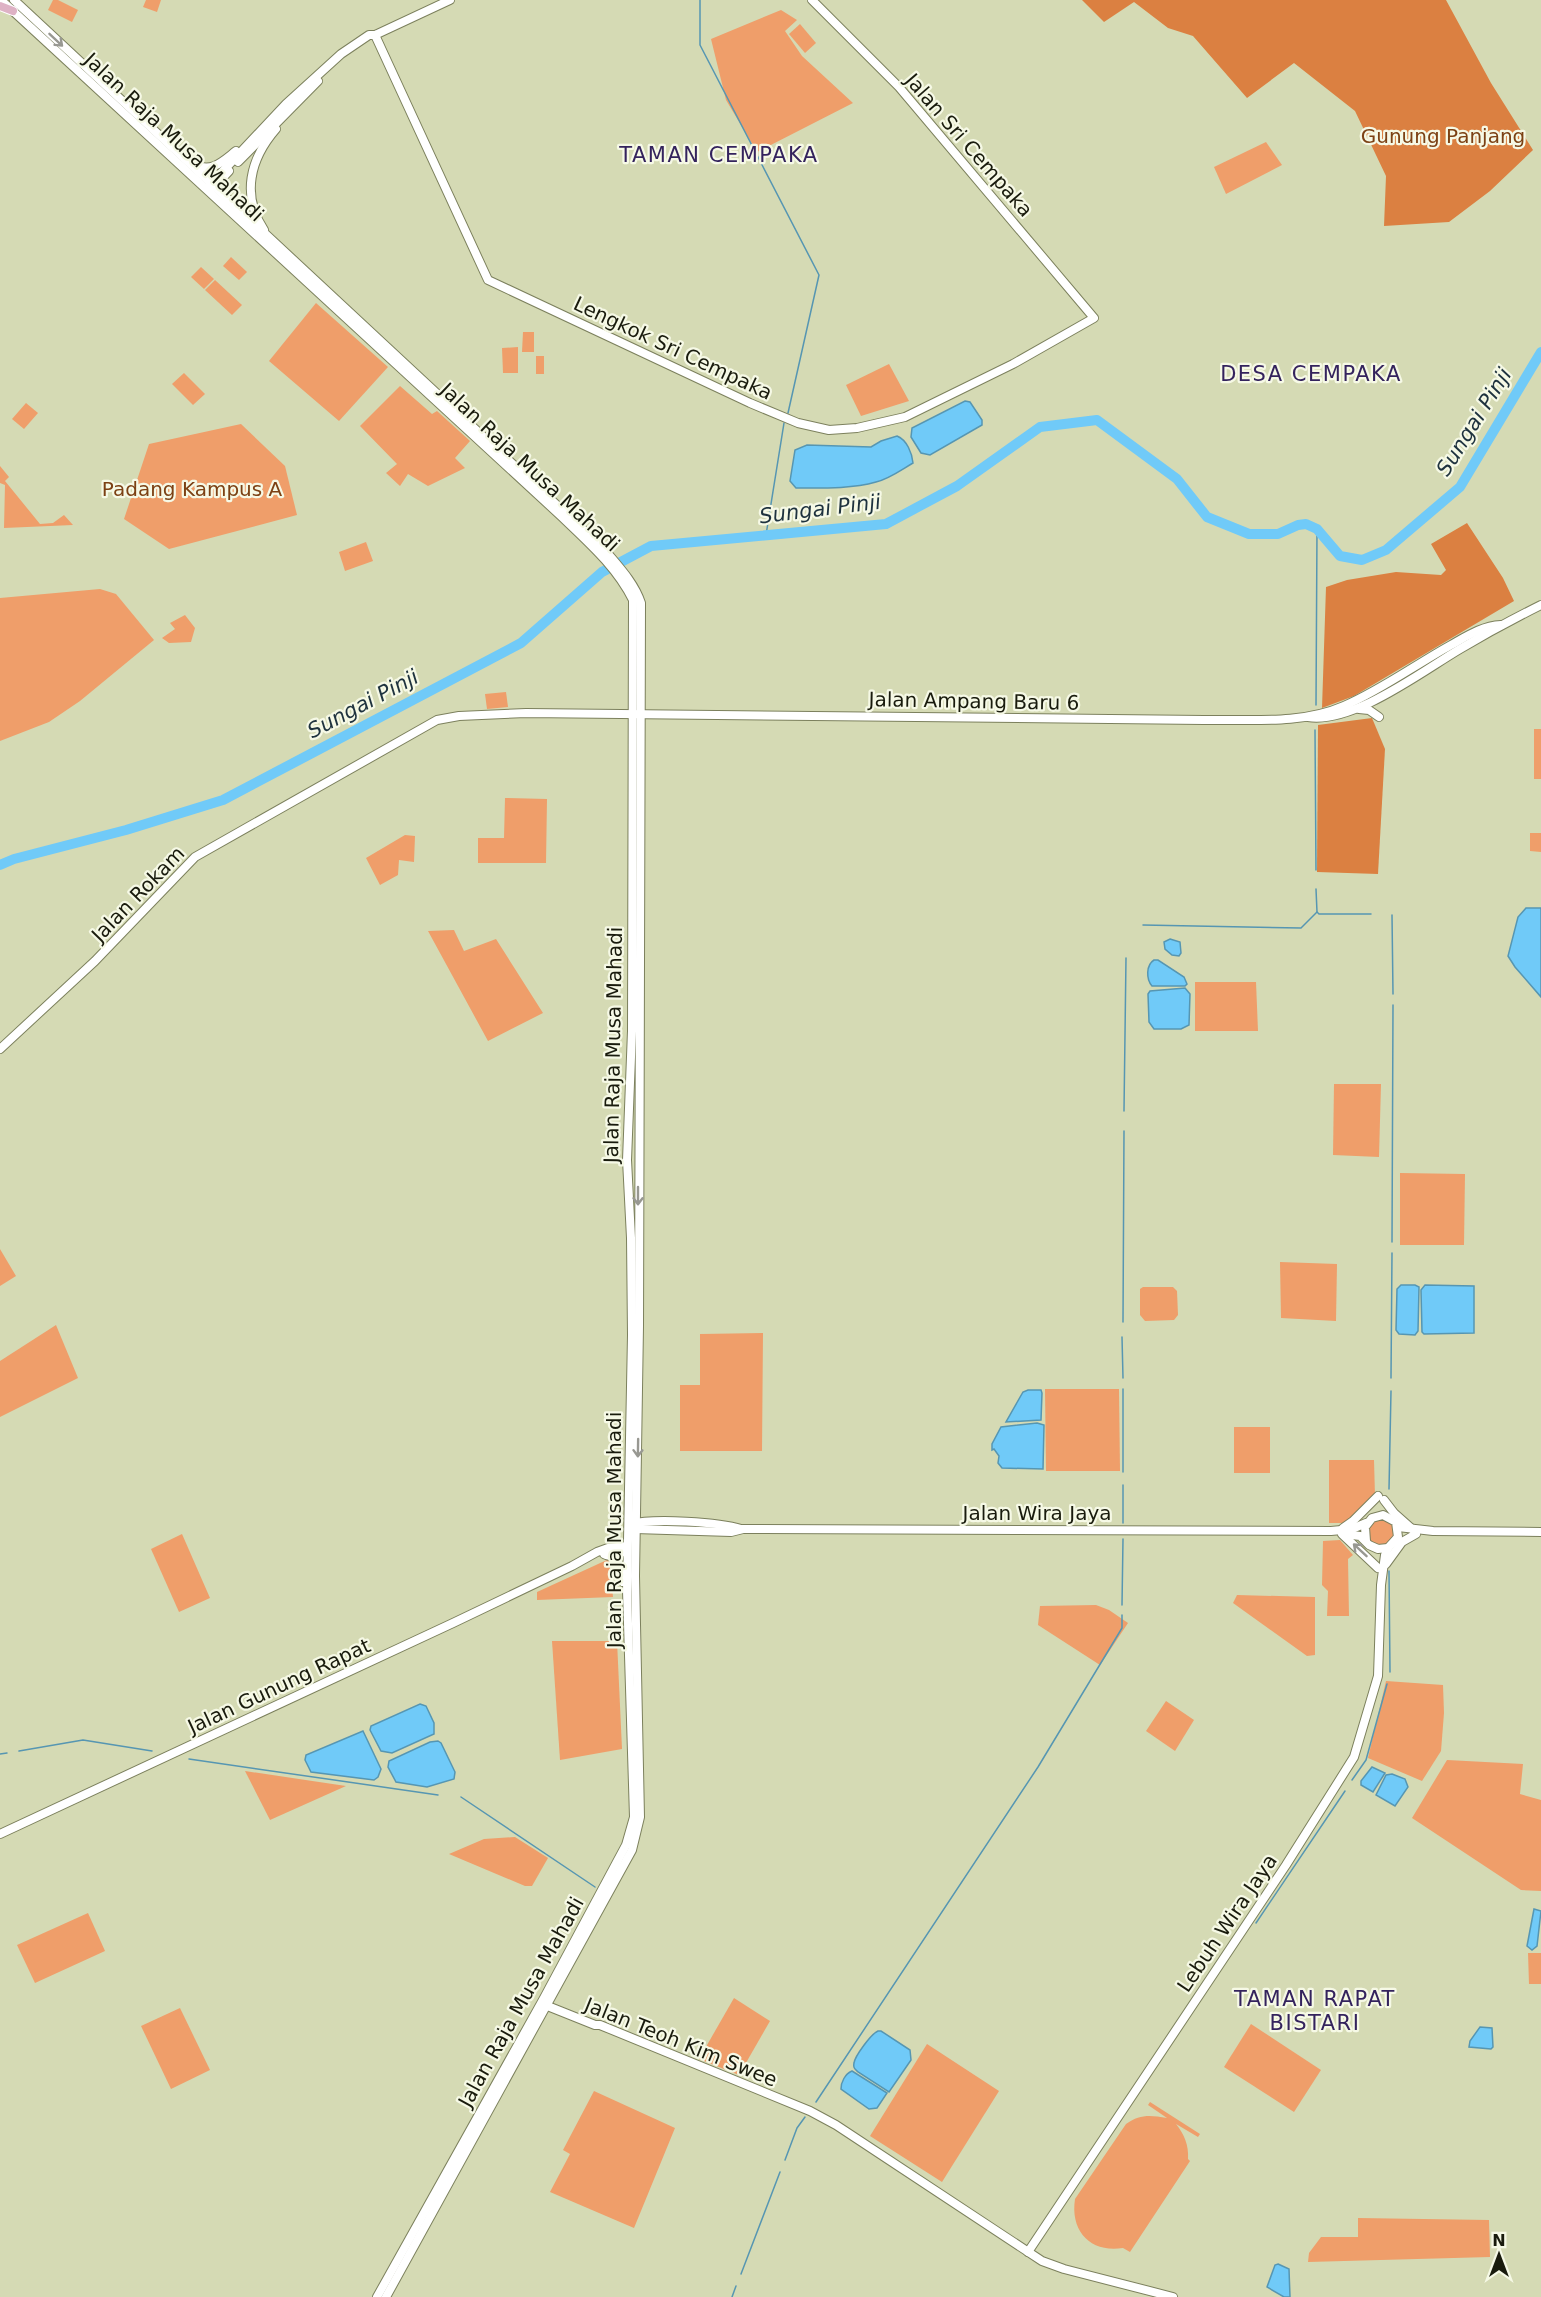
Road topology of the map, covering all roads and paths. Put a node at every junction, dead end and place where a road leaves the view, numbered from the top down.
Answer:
1 (1, 0) edge
2 (14, 0) edge
3 (450, 0) edge
4 (812, 0) edge
5 (0, 6) edge
6 (13, 11) junction
7 (375, 35) junction
8 (291, 109) junction
9 (251, 139) junction
10 (181, 156) junction
11 (210, 187) junction
12 (271, 240) junction
13 (1094, 318) joint
14 (604, 553) junction
15 (1541, 605) edge
16 (1501, 625) junction
17 (1394, 680) junction
18 (1374, 699) junction
19 (1350, 711) junction
20 (1327, 712) junction
21 (637, 714) junction
22 (1306, 717) junction
23 (1379, 717) dead end
24 (412, 734) joint
25 (632, 1031) junction
26 (0, 1049) edge
27 (637, 1116) junction
28 (629, 1182) junction
29 (1366, 1523) junction
30 (627, 1525) junction
31 (636, 1526) junction
32 (1398, 1527) junction
33 (1414, 1531) junction
34 (1341, 1532) junction
35 (1541, 1532) edge
36 (1398, 1537) junction
37 (1366, 1540) junction
38 (1374, 1547) junction
39 (1388, 1548) junction
40 (628, 1549) junction
41 (602, 1555) junction
42 (635, 1557) junction
43 (572, 1566) junction
44 (1381, 1568) junction
45 (627, 1591) junction
46 (0, 1834) edge
47 (545, 2002) junction
48 (1028, 2252) junction
49 (377, 2297) edge
50 (386, 2297) edge
51 (1173, 2297) edge

1 - 6 main road, Jalan Raja Musa Mahadi
2 -> 10 main road, Jalan Raja Musa Mahadi
3 - 7 main road
4 - 13 main road, Jalan Sri Cempaka
5 - 6 main road
6 - 11 main road, Jalan Raja Musa Mahadi
7 - 8 main road
7 - 9 main road
7 - 13 main road, Lengkok Sri Cempaka
8 - 11 main road
8 - 12 main road
9 - 10 main road
9 - 11 main road
10 - 11 main road, Jalan Raja Musa Mahadi
11 - 12 main road, Jalan Raja Musa Mahadi
11 - 14 main road, Jalan Raja Musa Mahadi
12 - 14 main road, Jalan Raja Musa Mahadi
14 - 21 main road, Jalan Raja Musa Mahadi
15 - 16 main road
16 - 17 main road
16 - 18 main road
17 - 18 main road
17 - 20 main road, Jalan Ampang Baru 6
18 - 19 main road, Jalan Ampang Baru 6
18 - 20 main road
19 - 22 main road, Jalan Ampang Baru 6
19 - 23 main road
20 - 22 main road, Jalan Ampang Baru 6
21 - 22 main road, Jalan Ampang Baru 6
21 - 24 main road, Jalan Ampang Baru 6
21 - 25 main road, Jalan Raja Musa Mahadi
21 - 27 main road, Jalan Raja Musa Mahadi
24 - 26 main road, Jalan Rokam
25 - 27 main road
25 - 28 main road, Jalan Raja Musa Mahadi
27 - 28 main road
27 -> 31 main road, Jalan Raja Musa Mahadi
28 - 30 main road, Jalan Raja Musa Mahadi
29 - 32 main road
29 - 34 main road, Jalan Wira Jaya
29 - 37 main road
30 - 31 main road
30 - 40 main road, Jalan Raja Musa Mahadi
31 - 34 main road, Jalan Wira Jaya
31 - 40 main road
31 - 42 main road, Jalan Raja Musa Mahadi
32 - 33 main road
32 - 36 main road
33 - 34 main road
33 - 35 main road
33 - 36 main road
33 - 44 main road
34 - 37 main road, Jalan Wira Jaya
44 -> 34 main road
36 - 39 main road
37 - 38 main road
38 - 39 main road
38 - 44 main road, Lebuh Wira Jaya
39 - 44 main road, Lebuh Wira Jaya
40 - 41 main road, Jalan Gunung Rapat
40 - 42 main road
40 - 43 main road, Jalan Gunung Rapat
40 - 45 main road, Jalan Raja Musa Mahadi
41 - 43 main road, Jalan Gunung Rapat
41 - 45 main road
42 - 47 main road, Jalan Raja Musa Mahadi
43 - 46 main road, Jalan Gunung Rapat
44 - 48 main road, Lebuh Wira Jaya
45 - 47 main road, Jalan Raja Musa Mahadi
47 - 48 main road, Jalan Teoh Kim Swee
47 - 49 main road, Jalan Raja Musa Mahadi
47 - 50 main road, Jalan Raja Musa Mahadi
48 - 51 main road, Jalan Teoh Kim Swee

